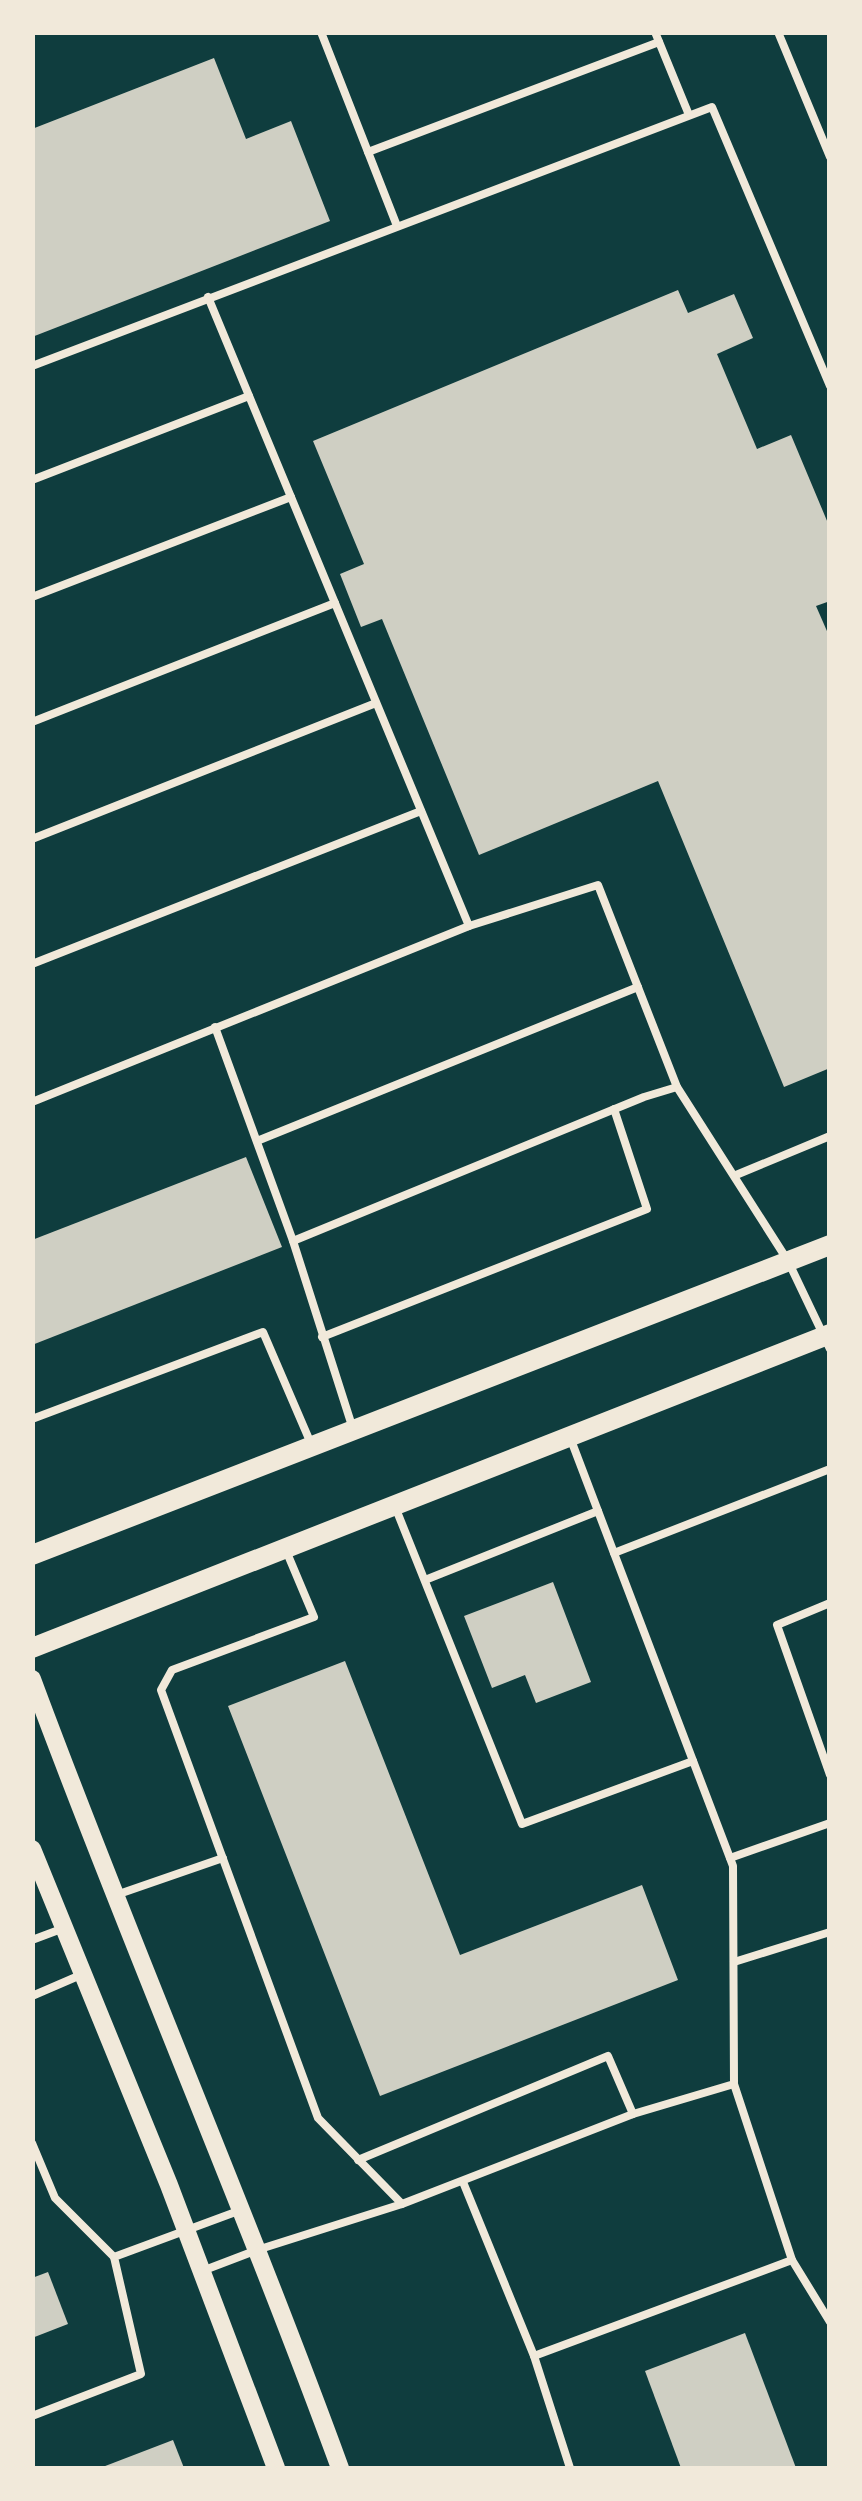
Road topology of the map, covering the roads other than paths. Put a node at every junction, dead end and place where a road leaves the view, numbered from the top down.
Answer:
1 (322, 32) edge
2 (654, 32) edge
3 (778, 32) edge
4 (658, 42) junction
5 (689, 115) junction
6 (368, 152) junction
7 (829, 158) edge
8 (397, 226) junction
9 (208, 297) junction
10 (32, 366) edge
11 (830, 386) edge
12 (248, 396) junction
13 (32, 480) edge
14 (291, 497) junction
15 (32, 597) edge
16 (335, 603) junction
17 (376, 703) junction
18 (32, 722) edge
19 (421, 811) junction
20 (32, 839) edge
21 (469, 926) junction
22 (32, 964) edge
23 (638, 987) junction
24 (215, 1026) junction
25 (678, 1086) junction
26 (32, 1102) edge
27 (614, 1109) junction
28 (830, 1136) edge
29 (257, 1141) junction
30 (736, 1175) junction
31 (293, 1241) junction
32 (830, 1245) edge
33 (788, 1262) junction
34 (322, 1336) junction
35 (828, 1340) edge
36 (32, 1419) edge
37 (353, 1430) junction
38 (569, 1435) junction
39 (312, 1446) junction
40 (830, 1469) edge
41 (395, 1504) junction
42 (598, 1510) junction
43 (285, 1548) junction
44 (614, 1554) junction
45 (32, 1555) edge
46 (425, 1580) junction
47 (830, 1603) edge
48 (32, 1648) edge
49 (32, 1679) edge
50 (693, 1761) junction
51 (830, 1775) edge
52 (830, 1822) edge
53 (32, 1849) edge
54 (223, 1858) junction
55 (730, 1858) junction
56 (116, 1895) junction
57 (64, 1928) junction
58 (830, 1932) edge
59 (32, 1940) edge
60 (734, 1962) junction
61 (84, 1974) junction
62 (32, 1996) edge
63 (734, 2084) junction
64 (633, 2114) junction
65 (32, 2142) edge
66 (358, 2160) junction
67 (463, 2182) junction
68 (402, 2204) junction
69 (241, 2210) junction
70 (186, 2230) junction
71 (258, 2250) junction
72 (114, 2257) junction
73 (792, 2260) junction
74 (202, 2272) junction
75 (830, 2322) edge
76 (534, 2356) junction
77 (32, 2416) edge
78 (276, 2468) edge
79 (340, 2468) edge
80 (570, 2468) edge

1 - 6 lane
2 - 4 lane
3 - 7 lane
4 - 5 lane
4 - 6 lane
5 - 8 lane
5 - 11 lane
6 - 8 lane
8 - 9 lane
9 - 10 lane
9 - 12 lane
12 - 13 lane
12 - 14 lane
14 - 15 lane
14 - 16 lane
16 - 17 lane
16 - 18 lane
17 - 19 lane
17 - 20 lane
19 - 21 lane
19 - 22 lane
21 - 23 lane
21 - 24 lane
23 - 25 lane
23 - 29 lane
24 - 26 lane
24 - 29 lane
25 - 27 lane
25 - 30 lane
27 - 31 lane
27 - 34 lane
28 - 30 lane
29 - 31 lane
30 - 33 lane
31 - 34 lane
32 - 33 main road
33 - 35 lane
33 - 37 main road
34 - 37 lane
35 - 38 main road
36 - 39 lane
37 - 39 main road
38 - 41 main road
38 - 42 lane
39 - 45 main road
40 - 44 lane
41 - 43 main road
41 - 46 lane
42 - 44 lane
42 - 46 lane
43 - 48 main road
43 - 54 lane
44 - 50 lane
46 - 50 lane
47 - 51 lane
49 - 56 street
50 - 55 lane
52 - 55 lane
53 - 57 street
54 - 56 lane
54 - 66 lane
55 - 60 lane
56 - 69 street
57 - 59 lane
57 - 61 street
58 - 60 lane
60 - 63 lane
61 - 62 lane
61 - 70 street
63 - 64 lane
63 - 73 lane
64 - 66 lane
64 - 67 lane
65 - 72 lane
66 - 68 lane
67 - 68 lane
67 - 76 lane
68 - 71 lane
69 - 70 lane
69 - 71 street
70 - 72 lane
70 - 74 street
71 - 74 lane
71 - 79 street
72 - 77 lane
73 - 75 lane
73 - 76 lane
74 - 78 street
76 - 80 lane

